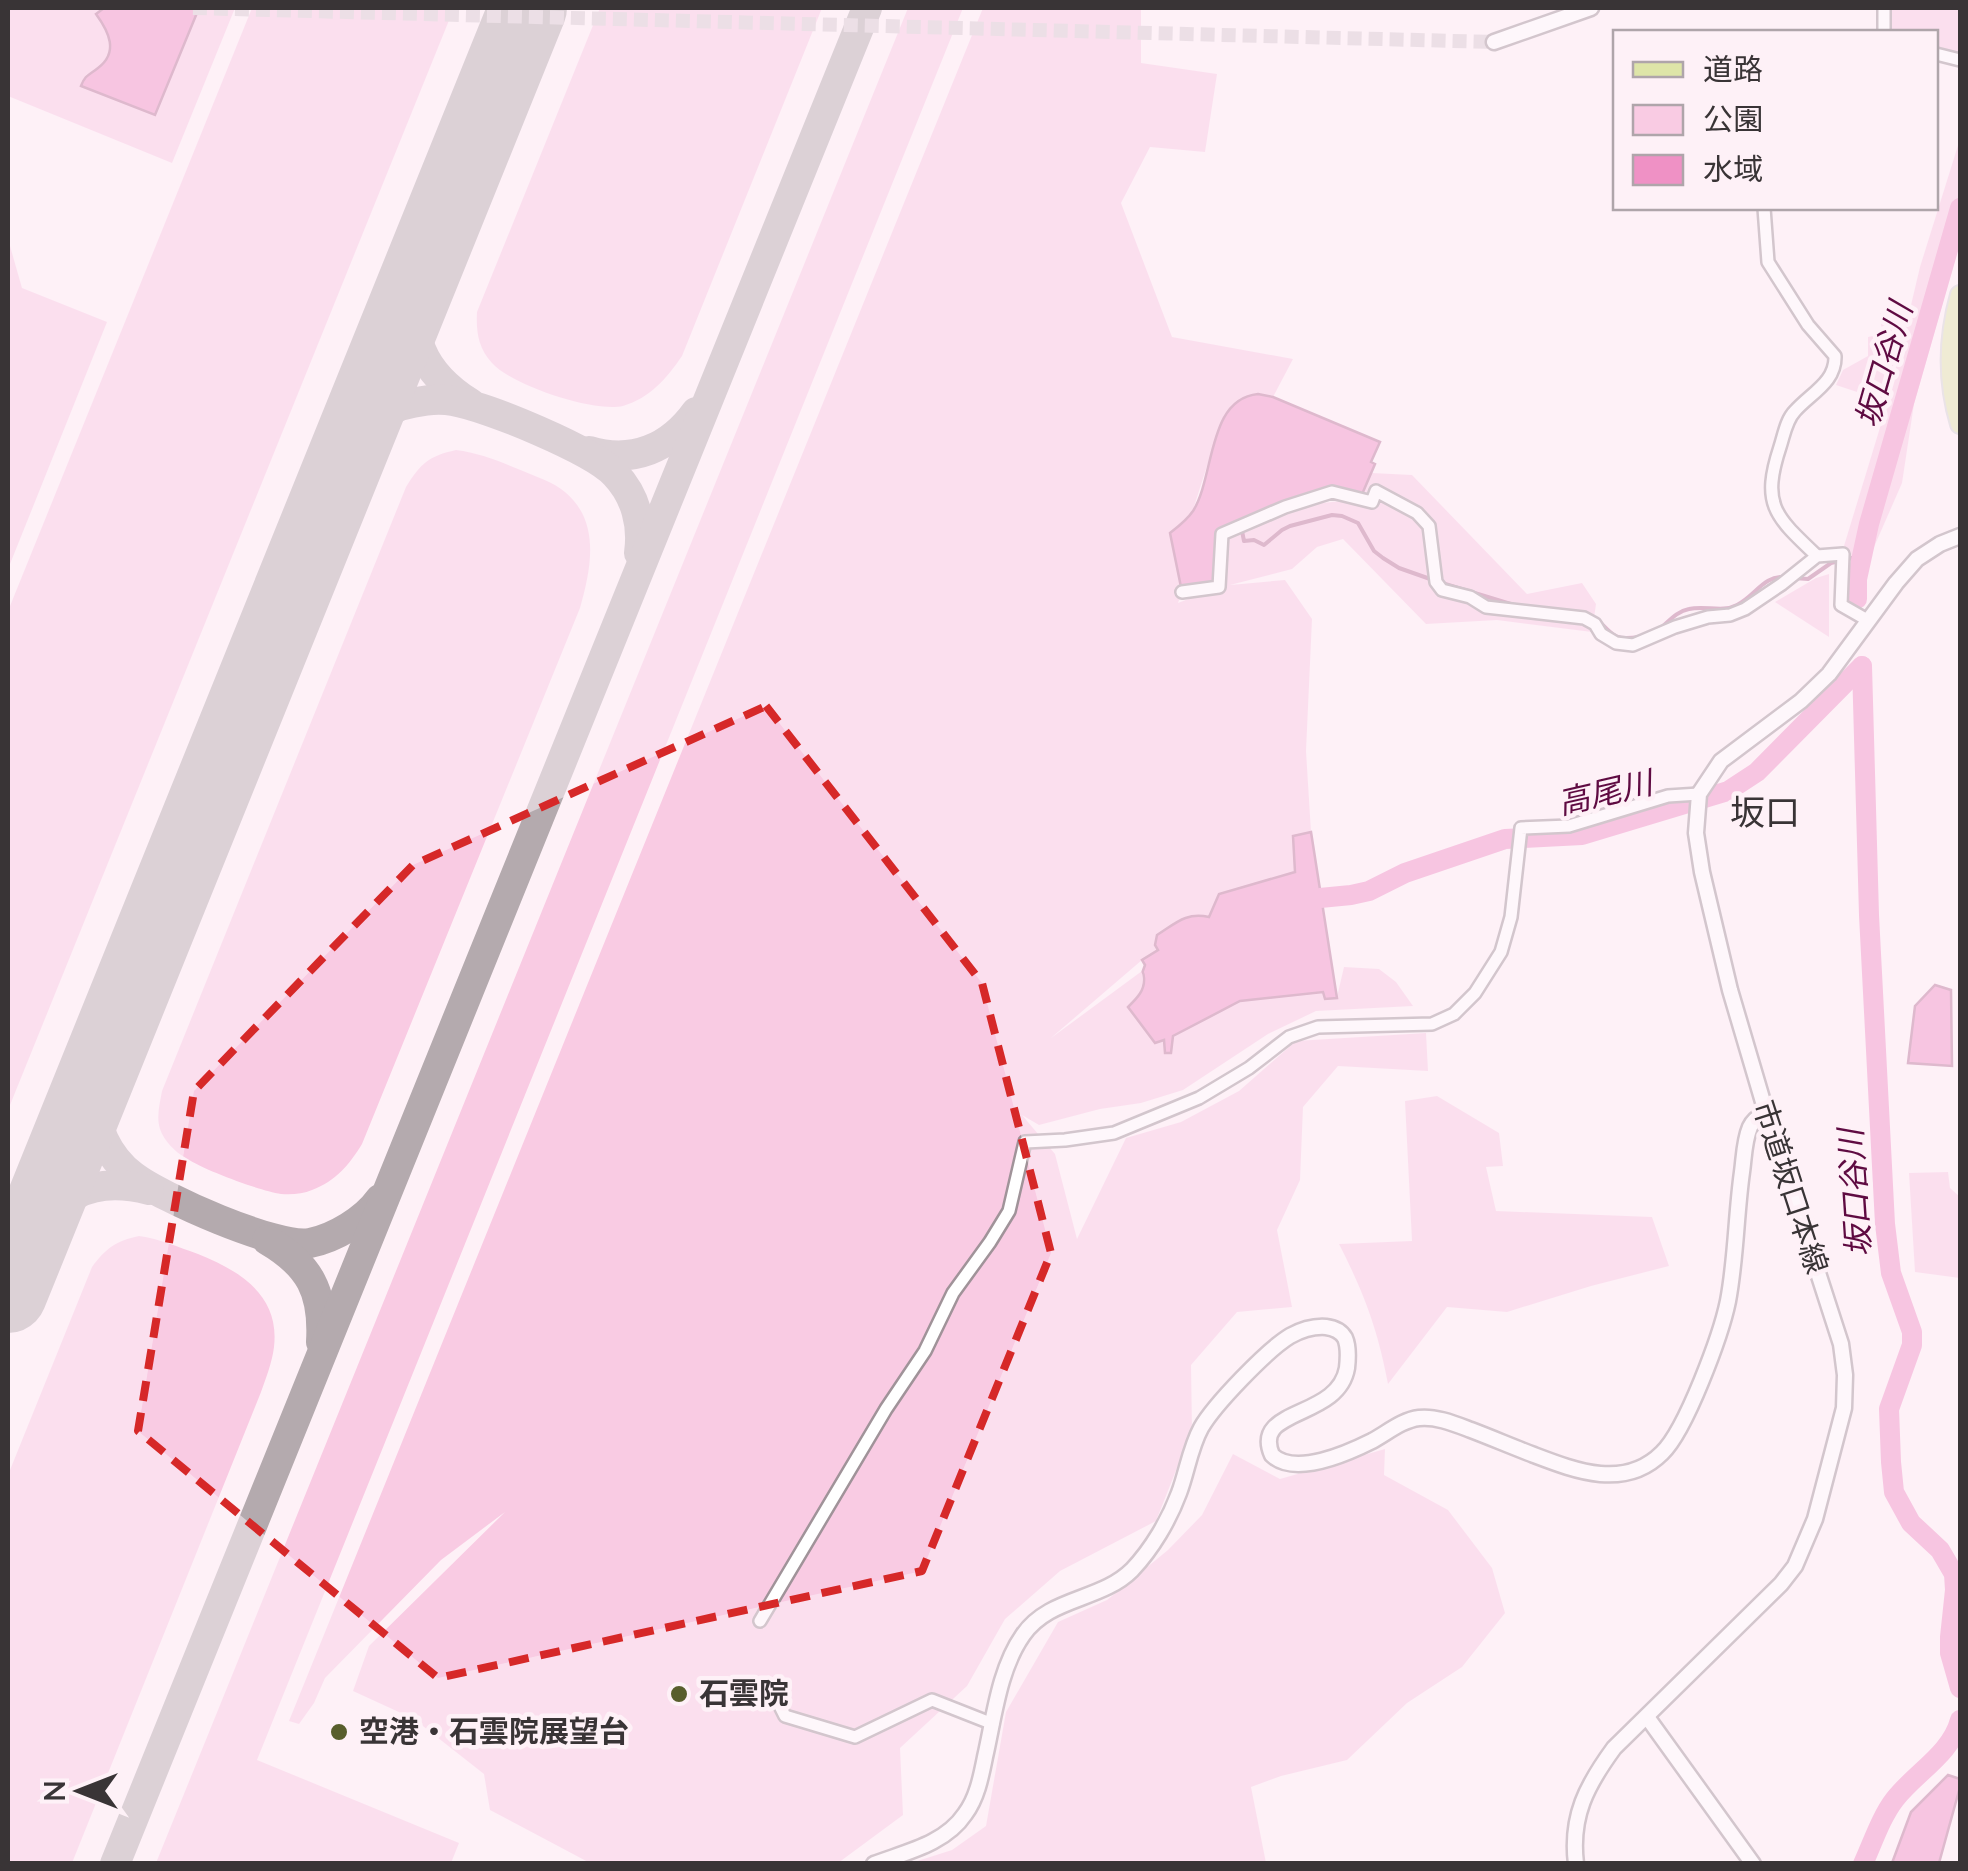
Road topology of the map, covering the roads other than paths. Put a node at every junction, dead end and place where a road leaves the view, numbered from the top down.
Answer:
1 (1591, 8) edge
2 (1494, 42) tunnel mouth
3 (1764, 210) edge
4 (1960, 295) edge
5 (1960, 424) edge
6 (1960, 536) edge
7 (1817, 556) junction
8 (1182, 592) dead end
9 (1868, 621) junction
10 (1700, 795) junction
11 (1766, 1112) junction
12 (760, 1621) dead end
13 (780, 1706) dead end
14 (1647, 1717) junction
15 (993, 1724) junction
16 (874, 1864) edge
17 (1576, 1864) edge
18 (1753, 1864) edge

1 - 2 street
3 - 7 street
4 - 5 main road
6 - 9 street
7 - 8 street
7 - 9 street
9 - 10 street
10 - 11 street, 市道坂口本線
10 - 12 street
11 - 14 street, 市道坂口本線
11 - 15 street
13 - 15 street
14 - 17 street, 市道坂口本線
14 - 18 street
15 - 16 street

